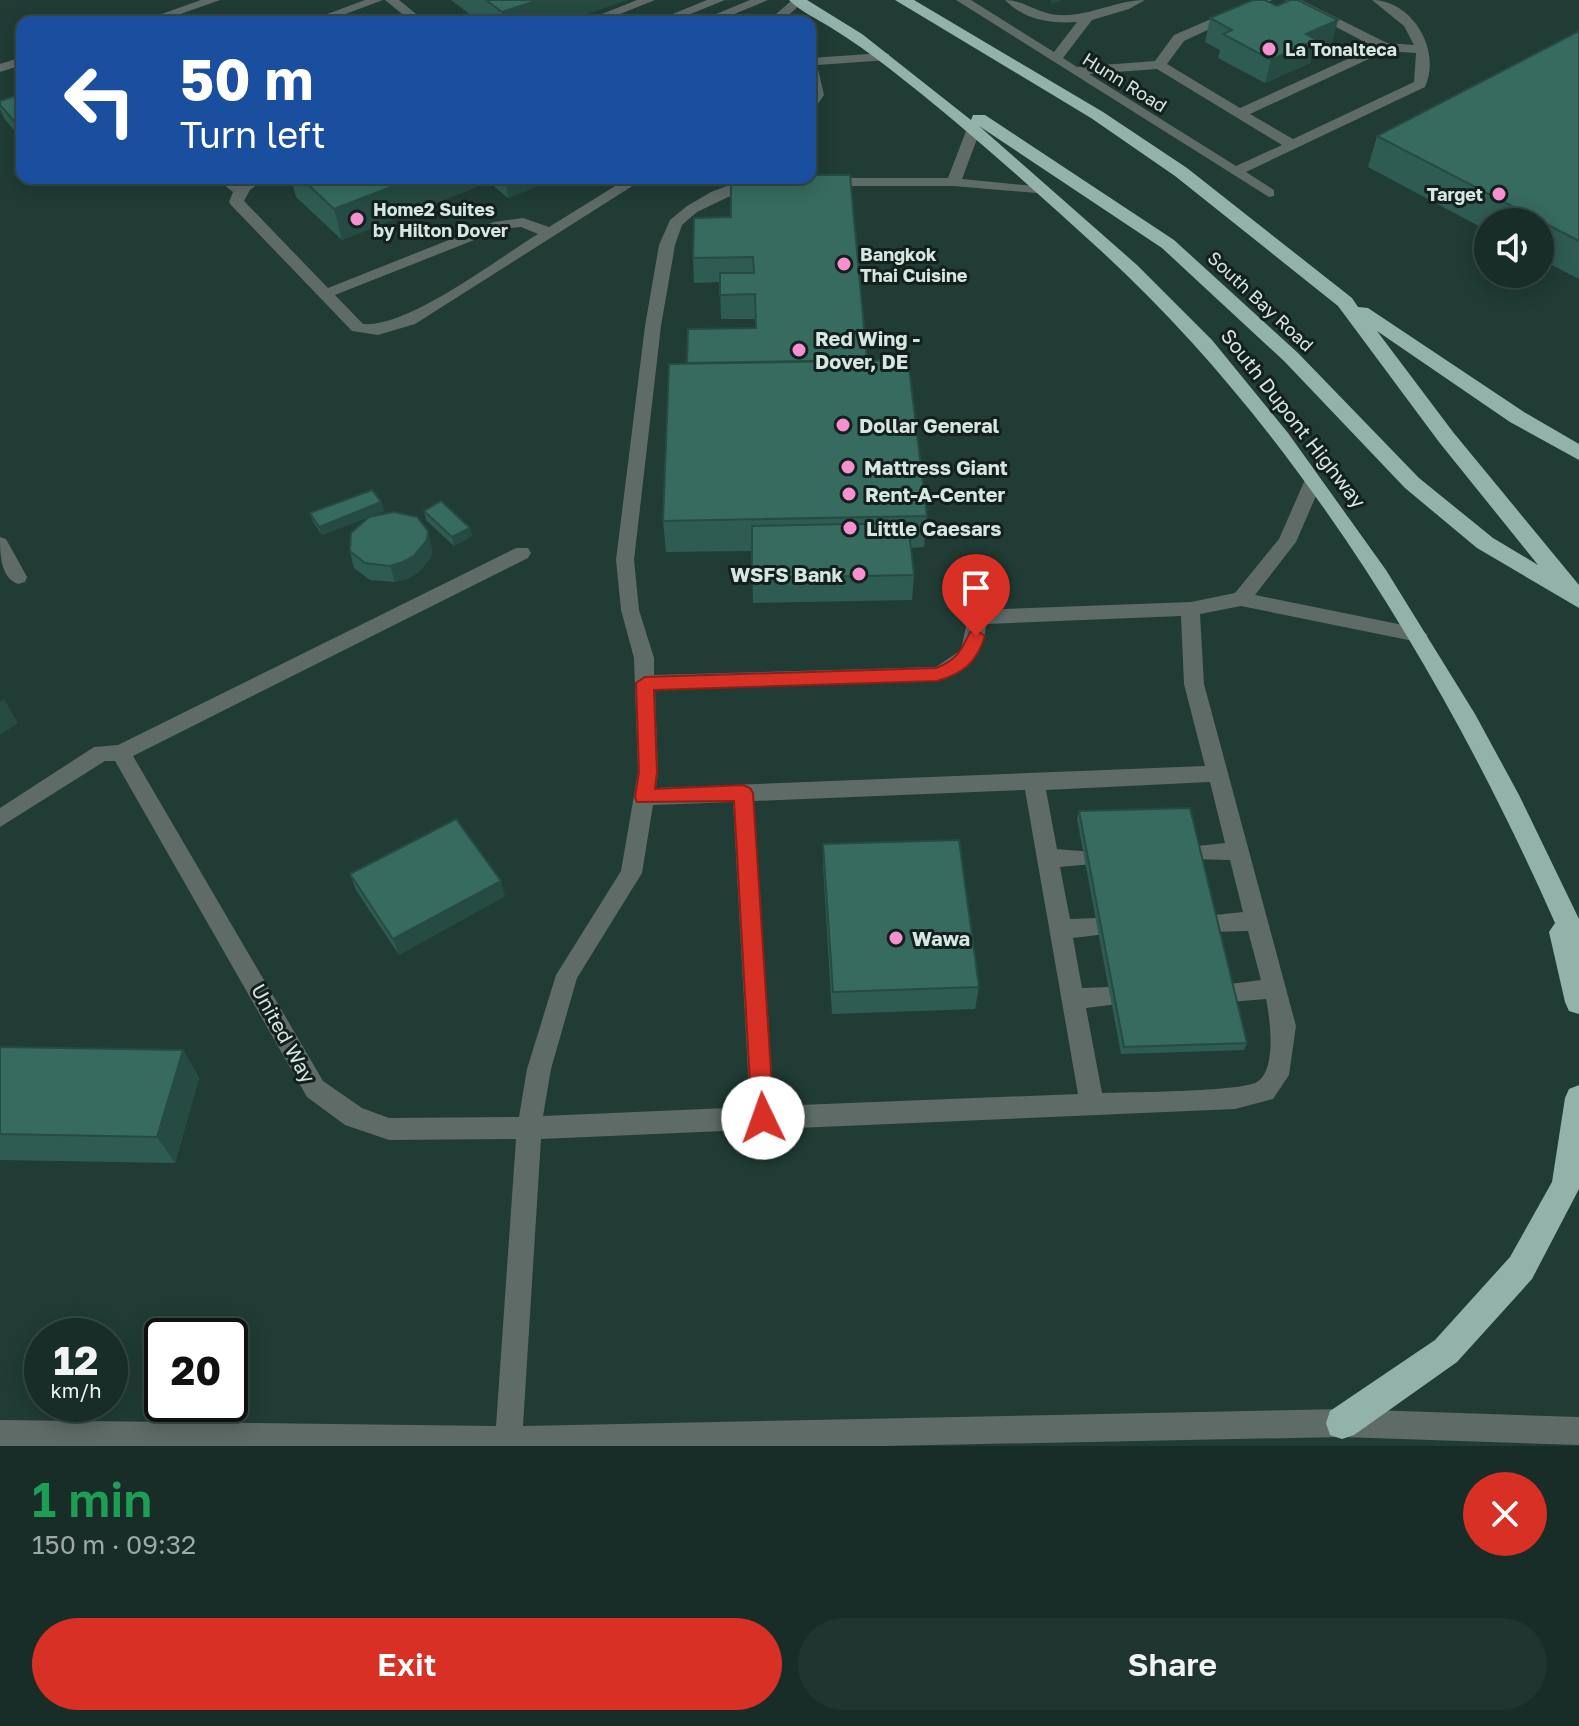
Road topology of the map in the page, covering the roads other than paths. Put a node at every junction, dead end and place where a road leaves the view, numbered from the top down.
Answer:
1 (214, 0) edge
2 (377, 0) edge
3 (391, 0) edge
4 (649, 0) edge
5 (719, 0) edge
6 (762, 0) edge
7 (797, 0) edge
8 (903, 0) edge
9 (962, 0) edge
10 (1011, 0) edge
11 (1139, 0) edge
12 (1266, 0) edge
13 (1291, 0) edge
14 (1378, 0) edge
15 (164, 16) edge
16 (330, 16) edge
17 (412, 16) edge
18 (605, 16) edge
19 (675, 16) edge
20 (719, 16) edge
21 (780, 16) edge
22 (1087, 18) junction
23 (1384, 47) junction
24 (1420, 49) junction
25 (887, 59) junction
26 (1055, 59) junction
27 (816, 63) edge
28 (1159, 65) junction
29 (1075, 71) junction
30 (1241, 113) junction
31 (973, 131) junction
32 (1292, 145) junction
33 (1236, 172) junction
34 (816, 182) edge
35 (953, 182) junction
36 (231, 184) edge
37 (246, 184) edge
38 (628, 184) edge
39 (745, 184) edge
40 (240, 190) junction
41 (1044, 191) junction
42 (1269, 193) dead end
43 (549, 233) junction
44 (325, 294) junction
45 (1345, 302) junction
46 (1579, 453) edge
47 (1313, 482) junction
48 (0, 543) edge
49 (522, 553) dead end
50 (18, 577) dead end
51 (1241, 599) junction
52 (1579, 600) edge
53 (1191, 609) junction
54 (1418, 635) junction
55 (645, 683) junction
56 (121, 753) junction
57 (1218, 774) junction
58 (1034, 782) junction
59 (743, 793) junction
60 (644, 797) junction
61 (0, 819) edge
62 (1238, 851) junction
63 (1196, 853) edge
64 (1048, 858) junction
65 (1084, 858) edge
66 (1550, 879) junction
67 (1256, 921) junction
68 (1213, 923) edge
69 (1098, 927) edge
70 (1061, 929) junction
71 (1579, 948) edge
72 (1274, 989) junction
73 (1230, 992) edge
74 (1110, 997) edge
75 (1073, 998) junction
76 (1579, 1002) edge
77 (1579, 1098) edge
78 (1092, 1104) junction
79 (763, 1118) junction
80 (529, 1128) junction
81 (1342, 1423) junction
82 (1579, 1431) edge
83 (0, 1434) edge
84 (507, 1443) edge

1 - 15 street
2 - 16 street
3 - 17 street
4 - 18 street
5 - 19 street
6 - 20 street
7 - 21 street
7 - 25 highway, South Dupont Highway
8 - 45 highway
9 - 26 street, Hunn Road
10 - 22 street
11 - 22 street
12 - 28 street
13 - 23 street
14 - 24 street
22 - 26 street
23 - 24 street
23 - 30 street
24 - 32 street
25 - 27 street
25 - 31 highway, South Dupont Highway
25 - 52 highway, South Bay Road
26 - 29 street, Hunn Road
28 - 29 street
28 - 30 street
29 - 33 street, Hunn Road
30 - 32 street
31 - 35 street
31 - 41 highway, South Dupont Highway
32 - 33 street
33 - 42 street, Hunn Road
34 - 35 street
35 - 41 street
36 - 40 street
37 - 40 street
38 - 43 street
39 - 55 street
40 - 44 street
41 - 47 highway, South Dupont Highway
43 - 44 street
43 - 44 street
45 - 46 highway
45 - 52 highway
47 - 51 street
47 - 54 highway, South Dupont Highway
48 - 50 street
49 - 56 street
51 - 53 street
51 - 54 street
53 - 55 street
53 - 57 street, United Way
54 - 66 highway, South Dupont Highway
55 - 60 street
56 - 61 street
56 - 80 street, United Way
57 - 58 street
57 - 62 street, United Way
58 - 59 street
58 - 64 street
59 - 60 street
59 - 79 street
60 - 80 street
62 - 63 street
62 - 67 street, United Way
64 - 65 street
64 - 70 street
66 - 71 highway, South Dupont Highway
66 - 76 highway
67 - 68 street
67 - 72 street, United Way
69 - 70 street
70 - 75 street
72 - 73 street
72 - 78 street, United Way
74 - 75 street
75 - 78 street
77 - 81 highway
78 - 79 street, United Way
79 - 80 street, United Way
80 - 84 street
81 - 82 street
81 - 84 street
83 - 84 street

